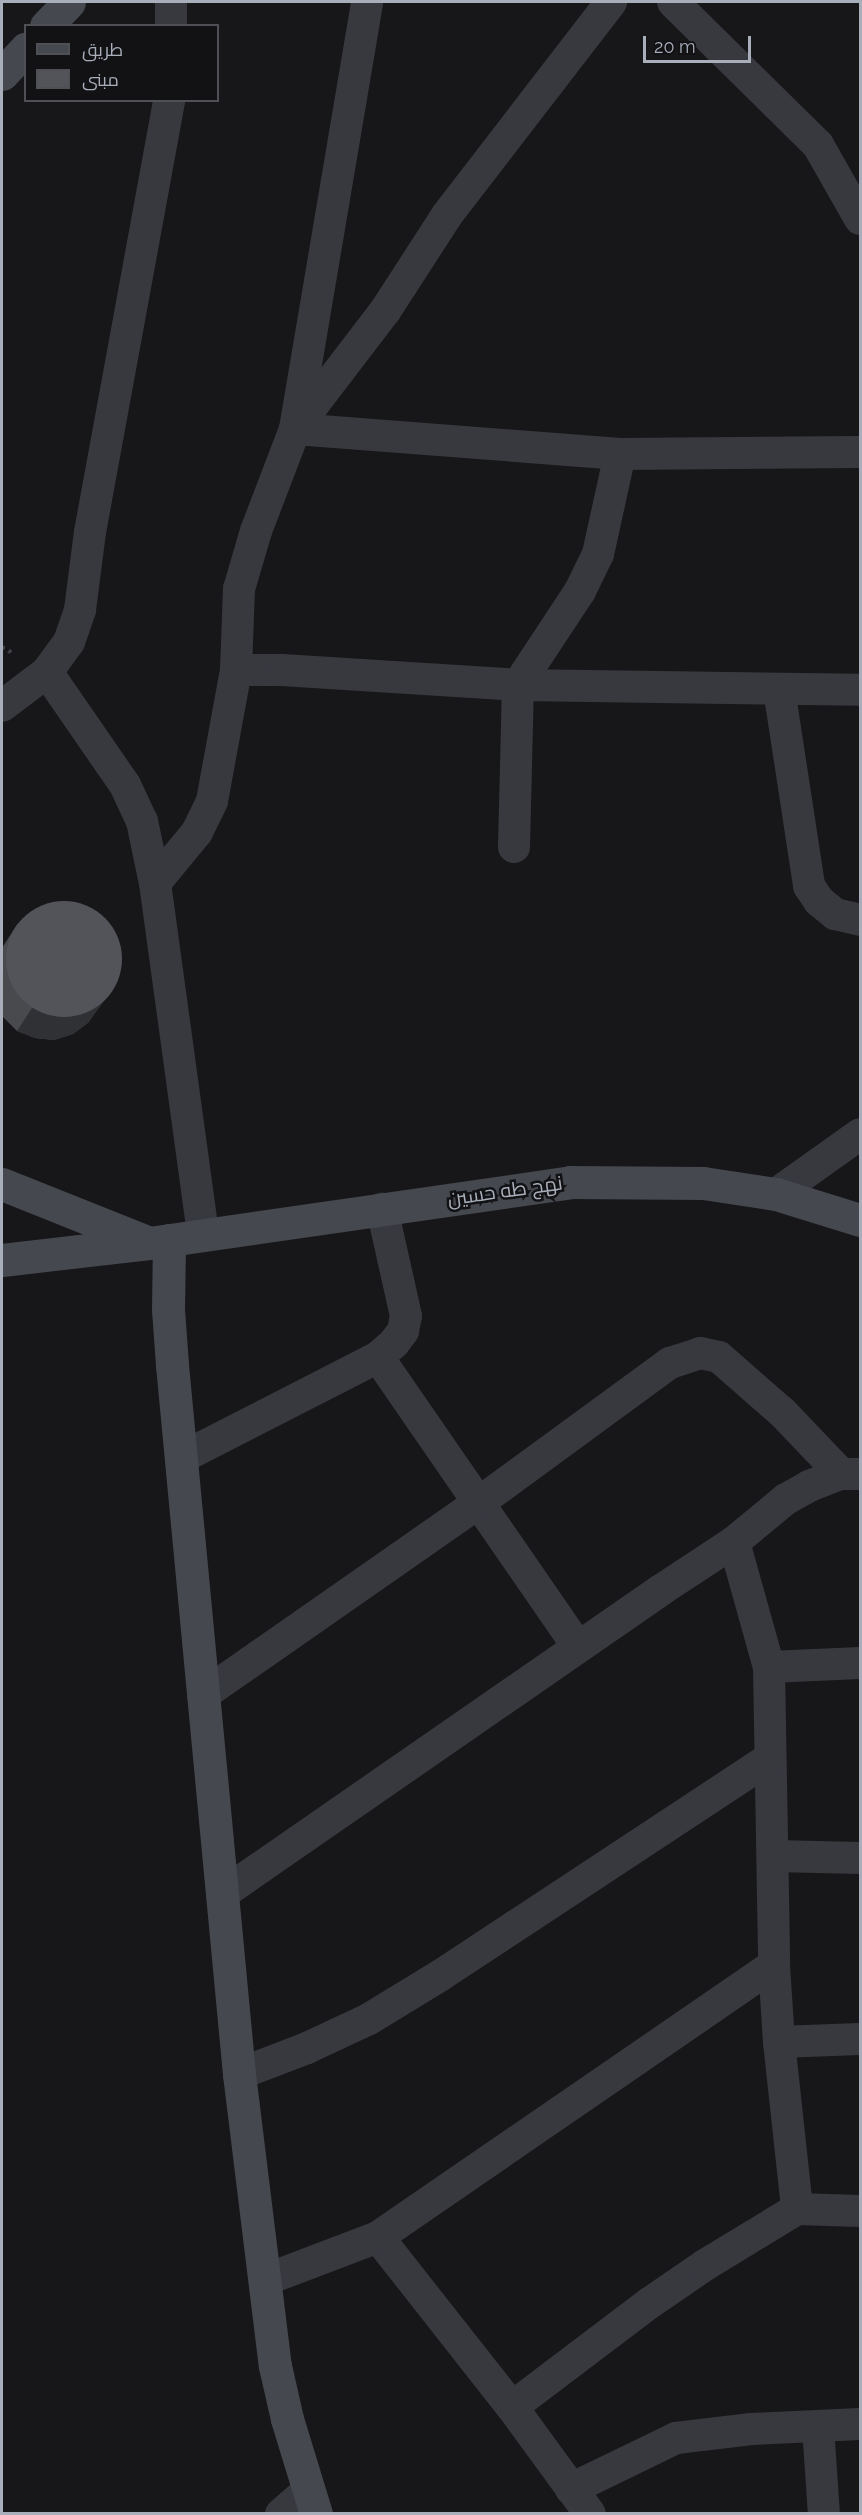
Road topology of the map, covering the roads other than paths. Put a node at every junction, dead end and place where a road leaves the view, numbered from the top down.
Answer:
1 (69, 2) edge
2 (171, 2) edge
3 (367, 2) edge
4 (611, 2) edge
5 (673, 2) edge
6 (48, 24) edge
7 (171, 24) edge
8 (24, 50) edge
9 (2, 74) edge
10 (169, 102) edge
11 (861, 219) edge
12 (295, 429) junction
13 (861, 452) edge
14 (620, 454) junction
15 (236, 670) junction
16 (47, 672) junction
17 (518, 685) junction
18 (779, 689) junction
19 (861, 690) edge
20 (2, 706) edge
21 (514, 847) dead end
22 (155, 883) junction
23 (861, 921) edge
24 (861, 1134) edge
25 (2, 1184) edge
26 (776, 1194) junction
27 (382, 1209) junction
28 (861, 1220) edge
29 (203, 1235) junction
30 (159, 1241) junction
31 (2, 1260) edge
32 (378, 1357) junction
33 (181, 1458) junction
34 (851, 1474) edge
35 (477, 1504) junction
36 (734, 1542) junction
37 (578, 1647) junction
38 (861, 1664) edge
39 (769, 1667) junction
40 (203, 1695) junction
41 (770, 1758) junction
42 (774, 1856) junction
43 (861, 1858) edge
44 (222, 1894) junction
45 (774, 1965) junction
46 (861, 2039) edge
47 (779, 2042) junction
48 (240, 2074) junction
49 (797, 2209) junction
50 (861, 2211) edge
51 (378, 2237) junction
52 (265, 2280) junction
53 (512, 2407) junction
54 (861, 2424) edge
55 (818, 2427) junction
56 (571, 2490) junction
57 (312, 2502) edge
58 (281, 2514) edge
59 (590, 2514) edge
60 (824, 2514) edge

1 - 6 street
2 - 7 street
3 - 12 street
4 - 12 street
5 - 11 street
8 - 9 street
10 - 16 street
12 - 14 street
12 - 15 street
13 - 14 street
14 - 17 street
15 - 17 street
15 - 22 street
16 - 20 street
16 - 22 street
17 - 18 street
17 - 21 street
18 - 19 street
18 - 23 street
22 - 29 street
24 - 26 street
25 - 30 street
26 - 27 street, نهج طه حسين
26 - 28 street, نهج طه حسين
27 - 29 street, نهج طه حسين
27 - 32 street
29 - 30 street, نهج طه حسين
30 - 31 street, نهج طه حسين
30 - 33 street
32 - 33 street
32 - 35 street
33 - 40 street
34 - 35 street
34 - 36 street
35 - 37 street
35 - 40 street
36 - 37 street
36 - 39 street
37 - 44 street
38 - 39 street
39 - 41 street
40 - 44 street
41 - 42 street
41 - 48 street
42 - 43 street
42 - 45 street
44 - 48 street
45 - 47 street
45 - 51 street
46 - 47 street
47 - 49 street
48 - 52 street
49 - 50 street
49 - 53 street
51 - 52 street
51 - 53 street
52 - 57 street
53 - 56 street
54 - 55 street
55 - 56 street
55 - 60 street
56 - 59 street
57 - 58 street

